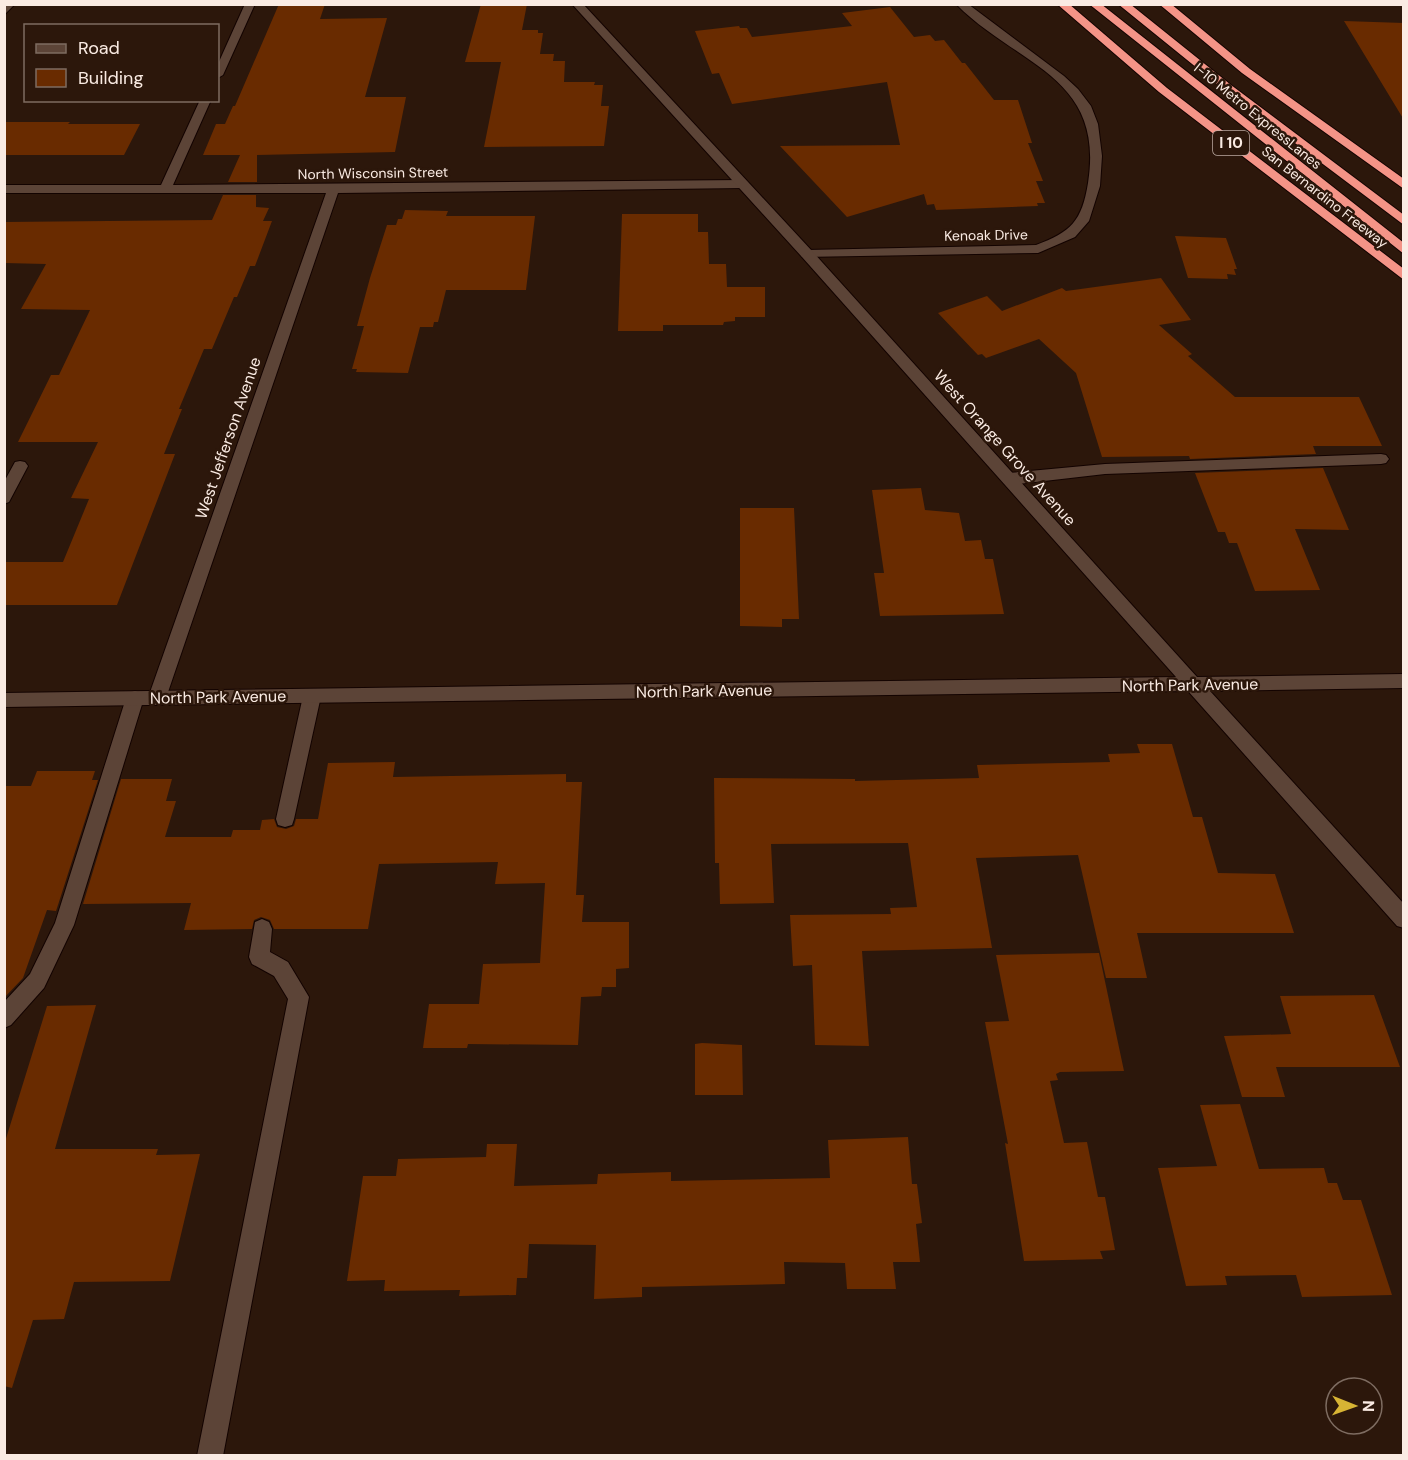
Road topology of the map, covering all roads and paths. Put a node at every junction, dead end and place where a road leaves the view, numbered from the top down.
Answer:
1 (10, 4) edge
2 (250, 4) edge
3 (577, 4) edge
4 (961, 4) edge
5 (1062, 4) edge
6 (1094, 4) edge
7 (1123, 4) edge
8 (1164, 4) edge
9 (4, 12) edge
10 (219, 73) edge
11 (205, 102) edge
12 (742, 184) junction
13 (1404, 185) edge
14 (4, 189) edge
15 (333, 189) junction
16 (165, 190) junction
17 (1404, 221) edge
18 (1404, 250) edge
19 (807, 254) junction
20 (1404, 276) edge
21 (1381, 459) dead end
22 (20, 466) dead end
23 (1009, 479) junction
24 (4, 498) edge
25 (1404, 681) edge
26 (1194, 685) junction
27 (312, 696) junction
28 (135, 698) junction
29 (157, 698) junction
30 (4, 700) edge
31 (285, 819) dead end
32 (1404, 919) edge
33 (262, 929) dead end
34 (4, 1018) edge
35 (210, 1455) edge

1 - 9 street
2 - 10 street
3 - 12 street, West Orange Grove Avenue
4 - 19 street, Kenoak Drive
5 - 20 highway, San Bernardino Freeway / I 10
6 - 18 highway, I-10 Metro ExpressLanes
7 - 17 highway, I-10 Metro ExpressLanes
8 - 13 highway
11 - 16 street
12 - 15 street, North Wisconsin Street
12 - 19 street, West Orange Grove Avenue
14 - 16 street, North Wisconsin Street
15 - 16 street, North Wisconsin Street
15 - 29 street, West Jefferson Avenue
19 - 23 street, West Orange Grove Avenue
21 - 23 street
22 - 24 street
23 - 26 street, West Orange Grove Avenue
25 - 26 street, North Park Avenue
26 - 27 street, North Park Avenue
26 - 32 street, West Orange Grove Avenue
27 - 29 street, North Park Avenue
27 - 31 street
28 - 29 street, North Park Avenue
28 - 30 street, North Park Avenue
28 - 34 street
33 - 35 street

